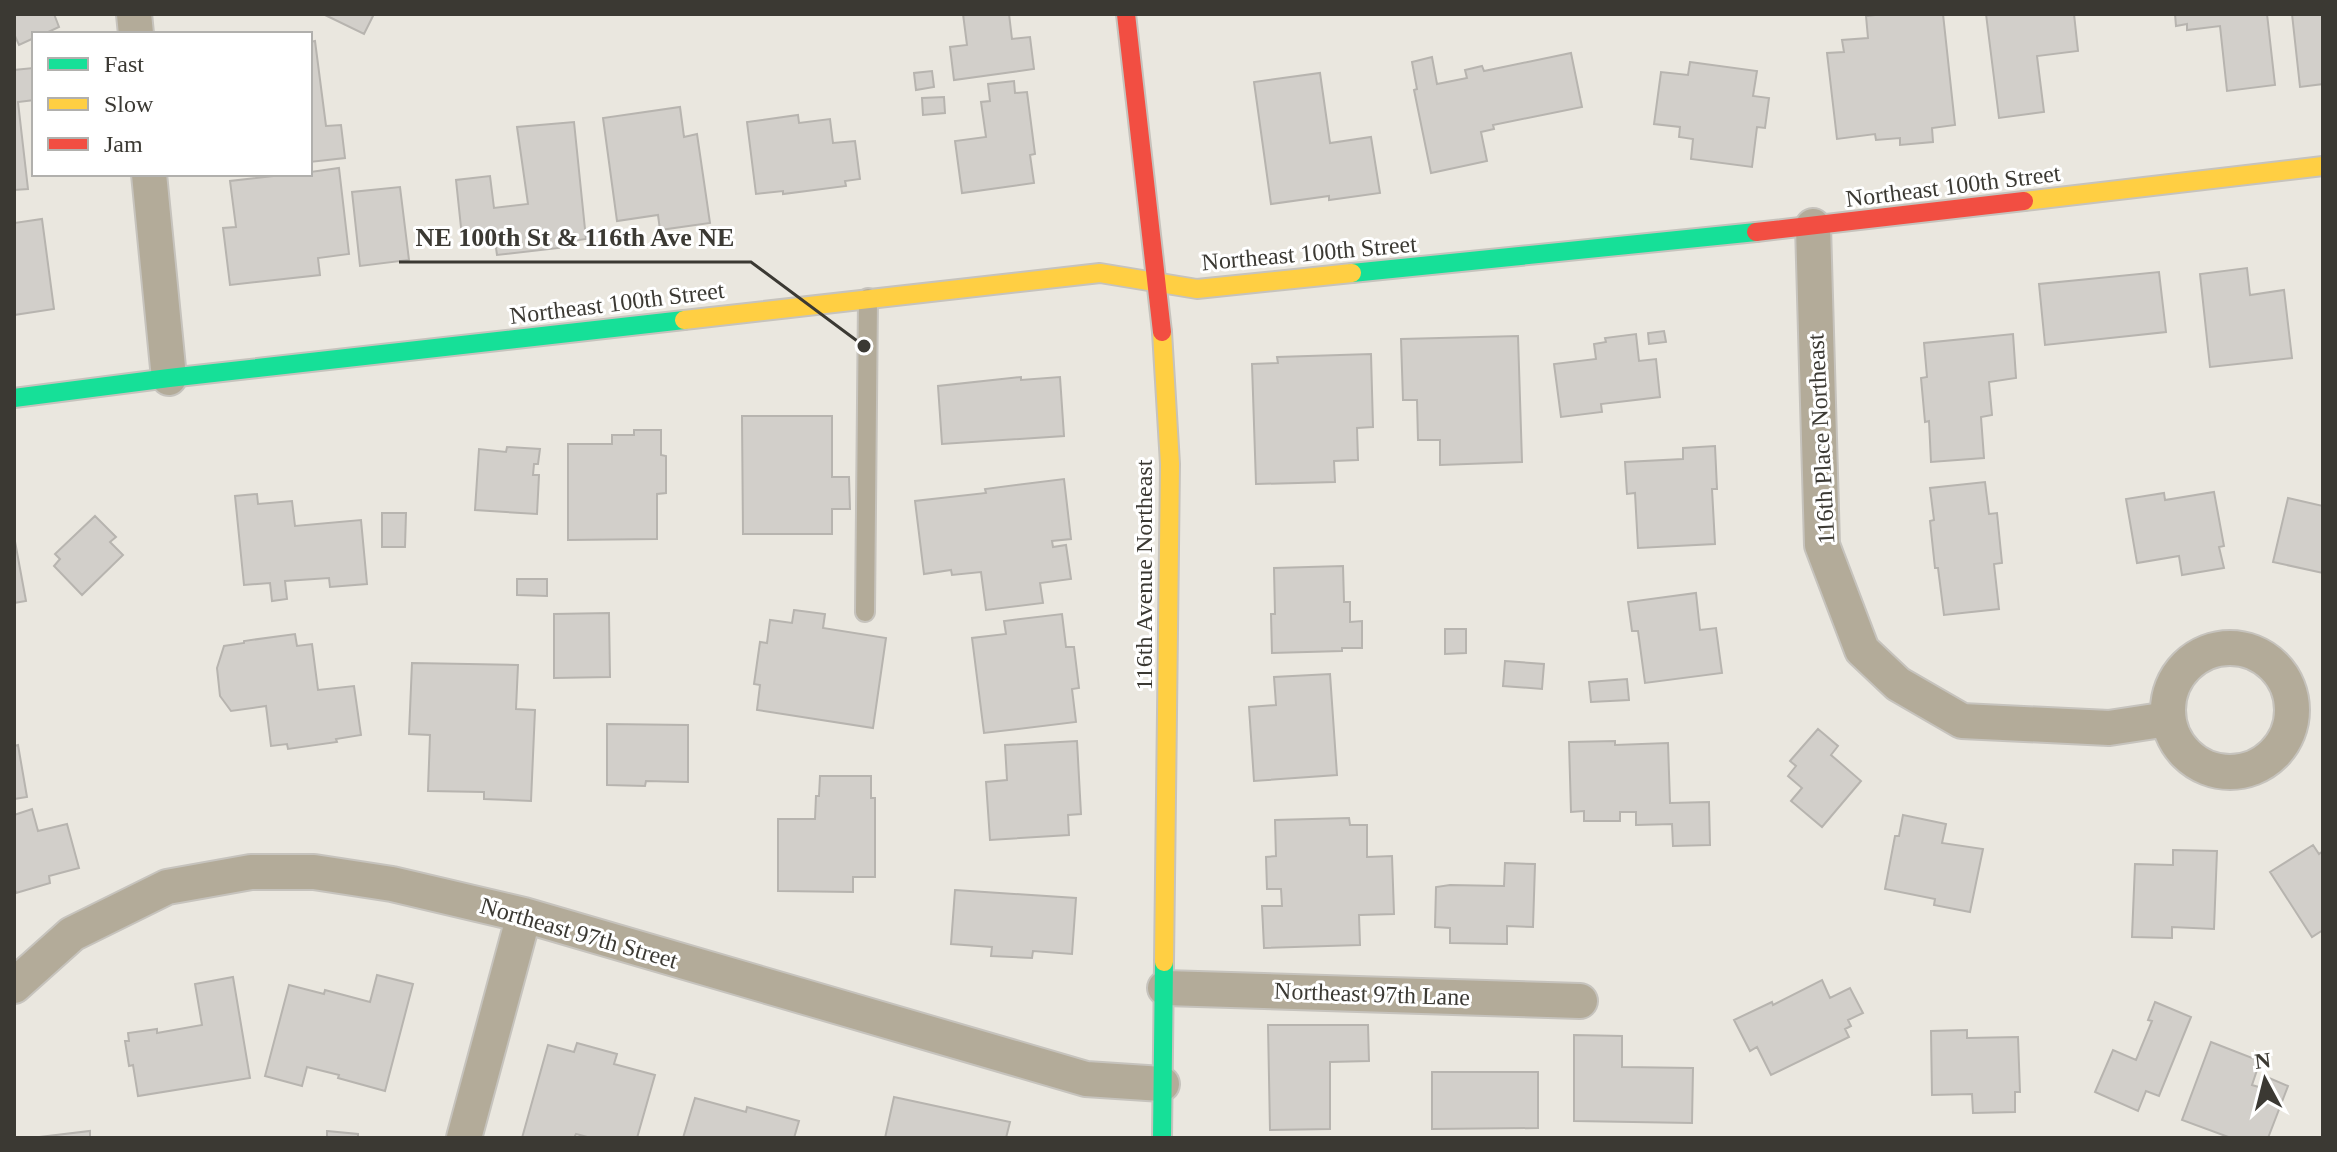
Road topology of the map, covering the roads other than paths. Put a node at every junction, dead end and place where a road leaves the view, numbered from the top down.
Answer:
1 (1126, 14) edge
2 (2323, 166) edge
3 (149, 176) edge
4 (1813, 226) junction
5 (1157, 283) junction
6 (868, 298) junction
7 (169, 378) junction
8 (14, 398) edge
9 (865, 612) dead end
10 (2168, 719) dead end
11 (524, 915) junction
12 (14, 986) edge
13 (1165, 988) junction
14 (1580, 1001) dead end
15 (1162, 1084) junction
16 (464, 1138) edge
17 (1162, 1138) edge

1 - 5 street, 116th Avenue Northeast
2 - 4 street, Northeast 100th Street
3 - 7 street
4 - 5 street, Northeast 100th Street
4 - 10 street, 116th Place Northeast
5 - 6 street, Northeast 100th Street
5 - 13 street, 116th Avenue Northeast
6 - 7 street, Northeast 100th Street
6 - 9 lane
7 - 8 street, Northeast 100th Street
11 - 12 street, Northeast 97th Street
11 - 15 street, Northeast 97th Street
11 - 16 street
13 - 14 street, Northeast 97th Lane
13 - 15 street, 116th Avenue Northeast
15 - 17 street, 116th Avenue Northeast

